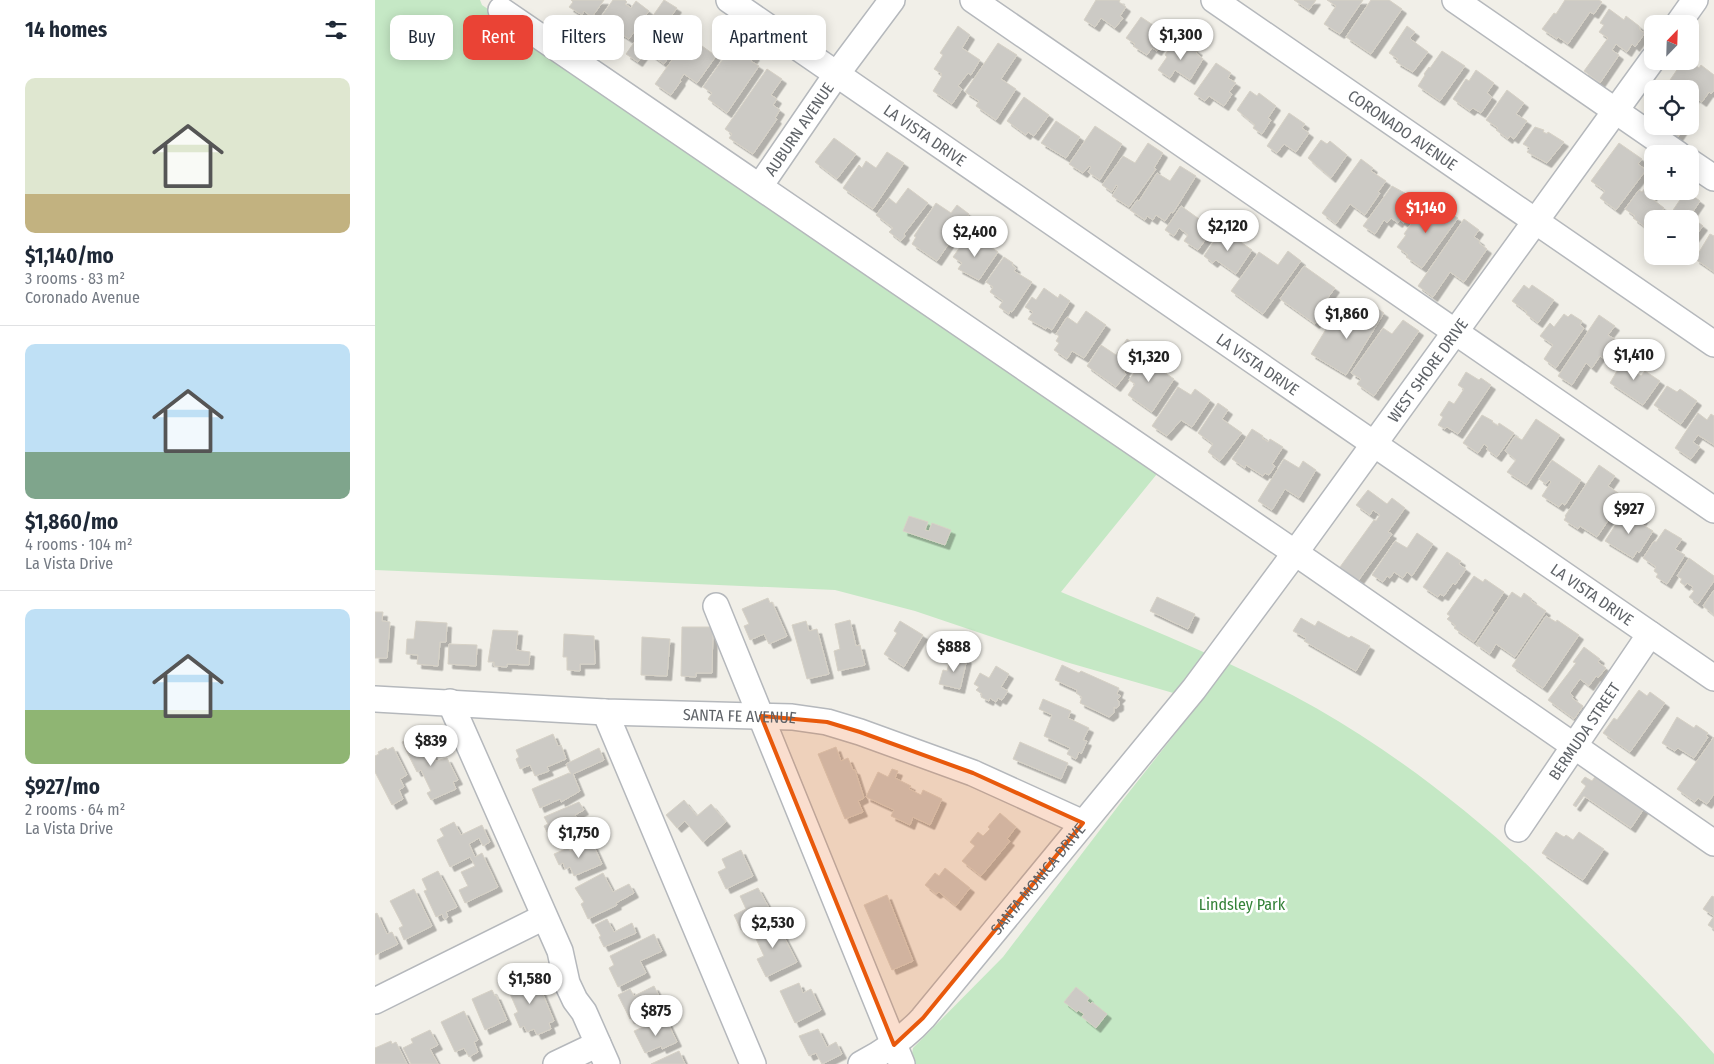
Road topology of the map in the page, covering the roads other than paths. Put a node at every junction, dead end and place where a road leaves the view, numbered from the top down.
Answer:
1 (729, 0) edge
2 (892, 0) edge
3 (973, 0) edge
4 (1215, 0) edge
5 (1455, 0) edge
6 (1697, 0) edge
7 (501, 10) dead end
8 (1714, 11) edge
9 (1685, 15) edge
10 (1645, 70) edge
11 (836, 75) junction
12 (1615, 110) junction
13 (1665, 145) edge
14 (1699, 168) edge
15 (1714, 178) edge
16 (759, 186) junction
17 (1536, 221) junction
18 (1455, 333) junction
19 (1714, 344) edge
20 (1373, 444) junction
21 (1714, 510) edge
22 (1295, 553) junction
23 (716, 606) dead end
24 (1650, 634) junction
25 (1714, 678) edge
26 (1200, 679) joint
27 (380, 702) edge
28 (450, 702) junction
29 (605, 712) junction
30 (761, 716) junction
31 (1574, 746) junction
32 (1083, 823) junction
33 (1518, 829) dead end
34 (1714, 843) edge
35 (544, 917) junction
36 (375, 1000) edge
37 (603, 1054) edge
38 (898, 1054) edge
39 (556, 1064) edge
40 (753, 1064) edge
41 (861, 1064) edge

1 - 11 street, LA VISTA DRIVE
2 - 11 street, AUBURN AVENUE
3 - 18 street
4 - 17 street, CORONADO AVENUE
5 - 12 street
6 - 8 street
6 - 9 street
7 - 16 street
10 - 12 street, WEST SHORE DRIVE
11 - 16 street, AUBURN AVENUE
11 - 20 street, LA VISTA DRIVE
12 - 13 street
12 - 17 street, WEST SHORE DRIVE
14 - 15 street
16 - 22 street
17 - 18 street, WEST SHORE DRIVE
17 - 19 street, CORONADO AVENUE
18 - 20 street, WEST SHORE DRIVE
18 - 21 street
20 - 22 street, WEST SHORE DRIVE
20 - 24 street, LA VISTA DRIVE
22 - 26 street, WEST SHORE DRIVE
22 - 31 street
23 - 30 street
24 - 25 street, LA VISTA DRIVE
24 - 31 street, BERMUDA STREET
26 - 32 street, SANTA MONICA DRIVE
27 - 28 street, SANTA FE AVENUE
28 - 29 street, SANTA FE AVENUE
28 - 35 street
29 - 30 street, SANTA FE AVENUE
29 - 40 street
30 - 32 street, SANTA FE AVENUE
30 - 38 street
31 - 33 street, BERMUDA STREET
31 - 34 street
32 - 38 street, SANTA MONICA DRIVE
35 - 36 street
35 - 37 street
37 - 39 street
38 - 41 street, SANTA MONICA DRIVE

